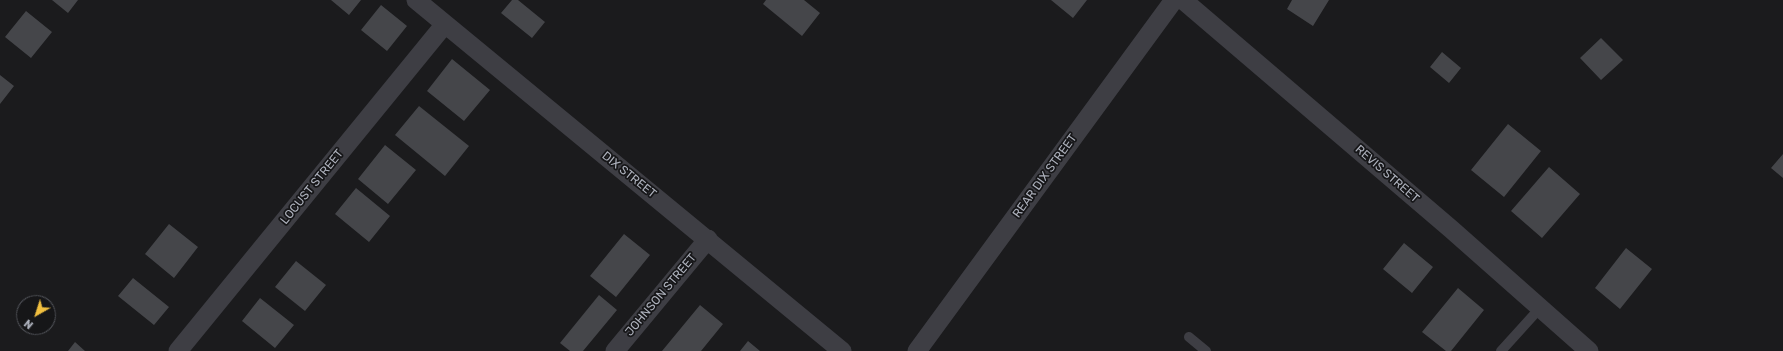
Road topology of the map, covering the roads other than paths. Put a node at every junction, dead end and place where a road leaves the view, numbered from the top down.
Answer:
1 (416, 0) edge
2 (1174, 0) edge
3 (1183, 0) edge
4 (445, 24) junction
5 (708, 239) junction
6 (1540, 308) junction
7 (1189, 337) dead end
8 (178, 351) edge
9 (614, 351) edge
10 (842, 351) edge
11 (917, 351) edge
12 (1206, 351) edge
13 (1501, 351) edge
14 (1589, 351) edge

1 - 4 street, DIX STREET
2 - 11 street, REAR DIX STREET
3 - 6 street, REVIS STREET
4 - 5 street, DIX STREET
4 - 8 street, LOCUST STREET
5 - 9 street, JOHNSON STREET
5 - 10 street, DIX STREET
6 - 13 lane
6 - 14 street, REVIS STREET
7 - 12 lane

